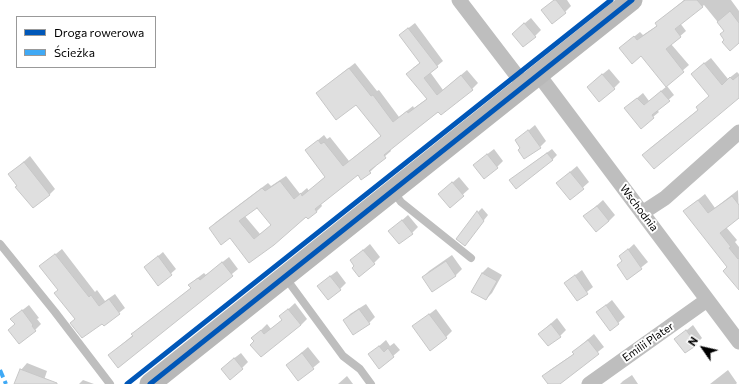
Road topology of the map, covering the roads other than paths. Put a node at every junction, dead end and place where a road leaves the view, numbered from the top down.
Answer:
1 (459, 0) edge
2 (632, 0) edge
3 (531, 79) junction
4 (739, 132) edge
5 (392, 190) junction
6 (642, 213) junction
7 (0, 244) edge
8 (471, 258) dead end
9 (285, 277) junction
10 (707, 300) junction
11 (739, 342) edge
12 (110, 384) edge
13 (150, 384) edge
14 (371, 384) edge
15 (589, 384) edge

1 - 3 street, Wschodnia
2 - 3 street
3 - 5 street
3 - 6 street, Wschodnia
4 - 6 street
5 - 8 lane
5 - 9 street
6 - 10 street, Wschodnia
7 - 12 lane
9 - 13 street
9 - 14 lane
10 - 11 street, Wschodnia
10 - 15 street, Emilii Plater

